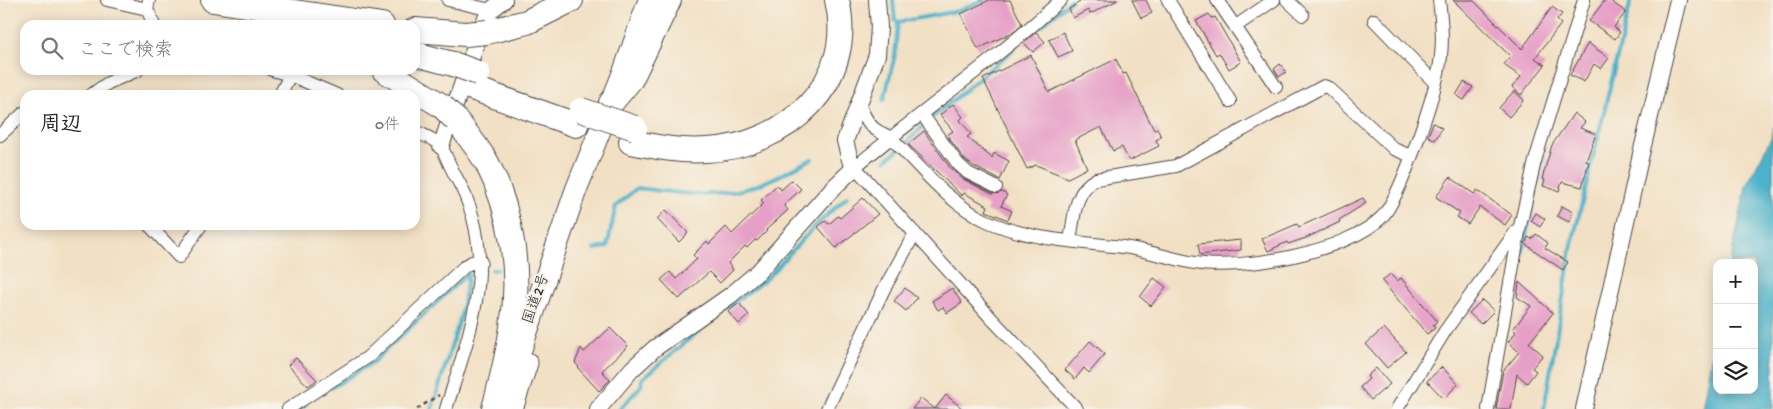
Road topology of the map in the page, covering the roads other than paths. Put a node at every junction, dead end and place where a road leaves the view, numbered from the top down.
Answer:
1 (108, 0) edge
2 (212, 0) edge
3 (448, 0) edge
4 (565, 0) edge
5 (571, 0) edge
6 (634, 0) edge
7 (649, 0) edge
8 (669, 0) edge
9 (821, 0) edge
10 (837, 0) edge
11 (876, 0) edge
12 (1061, 0) edge
13 (1168, 0) edge
14 (1218, 0) edge
15 (1274, 0) edge
16 (1287, 0) edge
17 (1439, 0) edge
18 (1584, 0) edge
19 (1678, 0) edge
20 (148, 4) edge
21 (545, 15) junction
22 (1303, 15) dead end
23 (487, 19) edge
24 (153, 20) edge
25 (264, 20) edge
26 (290, 20) edge
27 (348, 20) edge
28 (1374, 20) dead end
29 (1236, 26) junction
30 (420, 29) edge
31 (420, 57) edge
32 (420, 65) edge
33 (450, 72) junction
34 (126, 75) edge
35 (290, 75) joint
36 (392, 75) edge
37 (1436, 83) junction
38 (1276, 87) dead end
39 (99, 90) edge
40 (282, 90) edge
41 (325, 90) edge
42 (414, 90) edge
43 (420, 94) edge
44 (1230, 102) dead end
45 (611, 104) junction
46 (859, 105) junction
47 (922, 114) junction
48 (20, 117) edge
49 (420, 133) edge
50 (0, 135) edge
51 (633, 135) junction
52 (890, 137) junction
53 (441, 146) junction
54 (1411, 156) junction
55 (855, 167) junction
56 (996, 187) dead end
57 (576, 190) junction
58 (1520, 226) junction
59 (154, 230) edge
60 (198, 230) edge
61 (915, 233) junction
62 (1070, 241) junction
63 (481, 262) junction
64 (547, 270) junction
65 (288, 409) edge
66 (446, 409) edge
67 (494, 409) edge
68 (500, 409) edge
69 (512, 409) edge
70 (598, 409) edge
71 (827, 409) edge
72 (1077, 409) edge
73 (1397, 409) edge
74 (1488, 409) edge
75 (1584, 409) edge

1 - 20 street
2 - 25 highway
2 - 26 highway
2 - 27 highway
3 - 23 street
4 - 21 highway
5 - 21 highway
6 - 57 highway, 国道2号
7 - 45 highway, 国道2号
8 - 45 highway
9 - 51 highway
10 - 51 highway
11 - 46 street
12 - 47 street
13 - 44 street
14 - 29 street
15 - 29 street
16 - 22 street
17 - 37 street
18 - 58 street
19 - 75 street
20 - 24 street
21 - 23 highway
23 - 30 highway
23 - 53 street
28 - 37 street
29 - 38 street
31 - 33 highway
32 - 33 highway
33 - 51 highway
34 - 39 street
35 - 40 street
35 - 41 street
36 - 42 highway
37 - 54 street
43 - 67 highway
45 - 57 highway, 国道2号
46 - 52 street
46 - 55 street
47 - 52 street
47 - 56 street
48 - 50 street
49 - 53 street
52 - 55 street
52 - 62 street
53 - 63 street
54 - 62 street
54 - 62 street
55 - 61 street
55 - 70 street
57 - 64 highway, 国道2号
58 - 73 street
58 - 74 street
59 - 60 street
61 - 71 street
61 - 72 street
63 - 65 street
63 - 66 street
64 - 68 highway, 国道2号
64 - 69 highway

